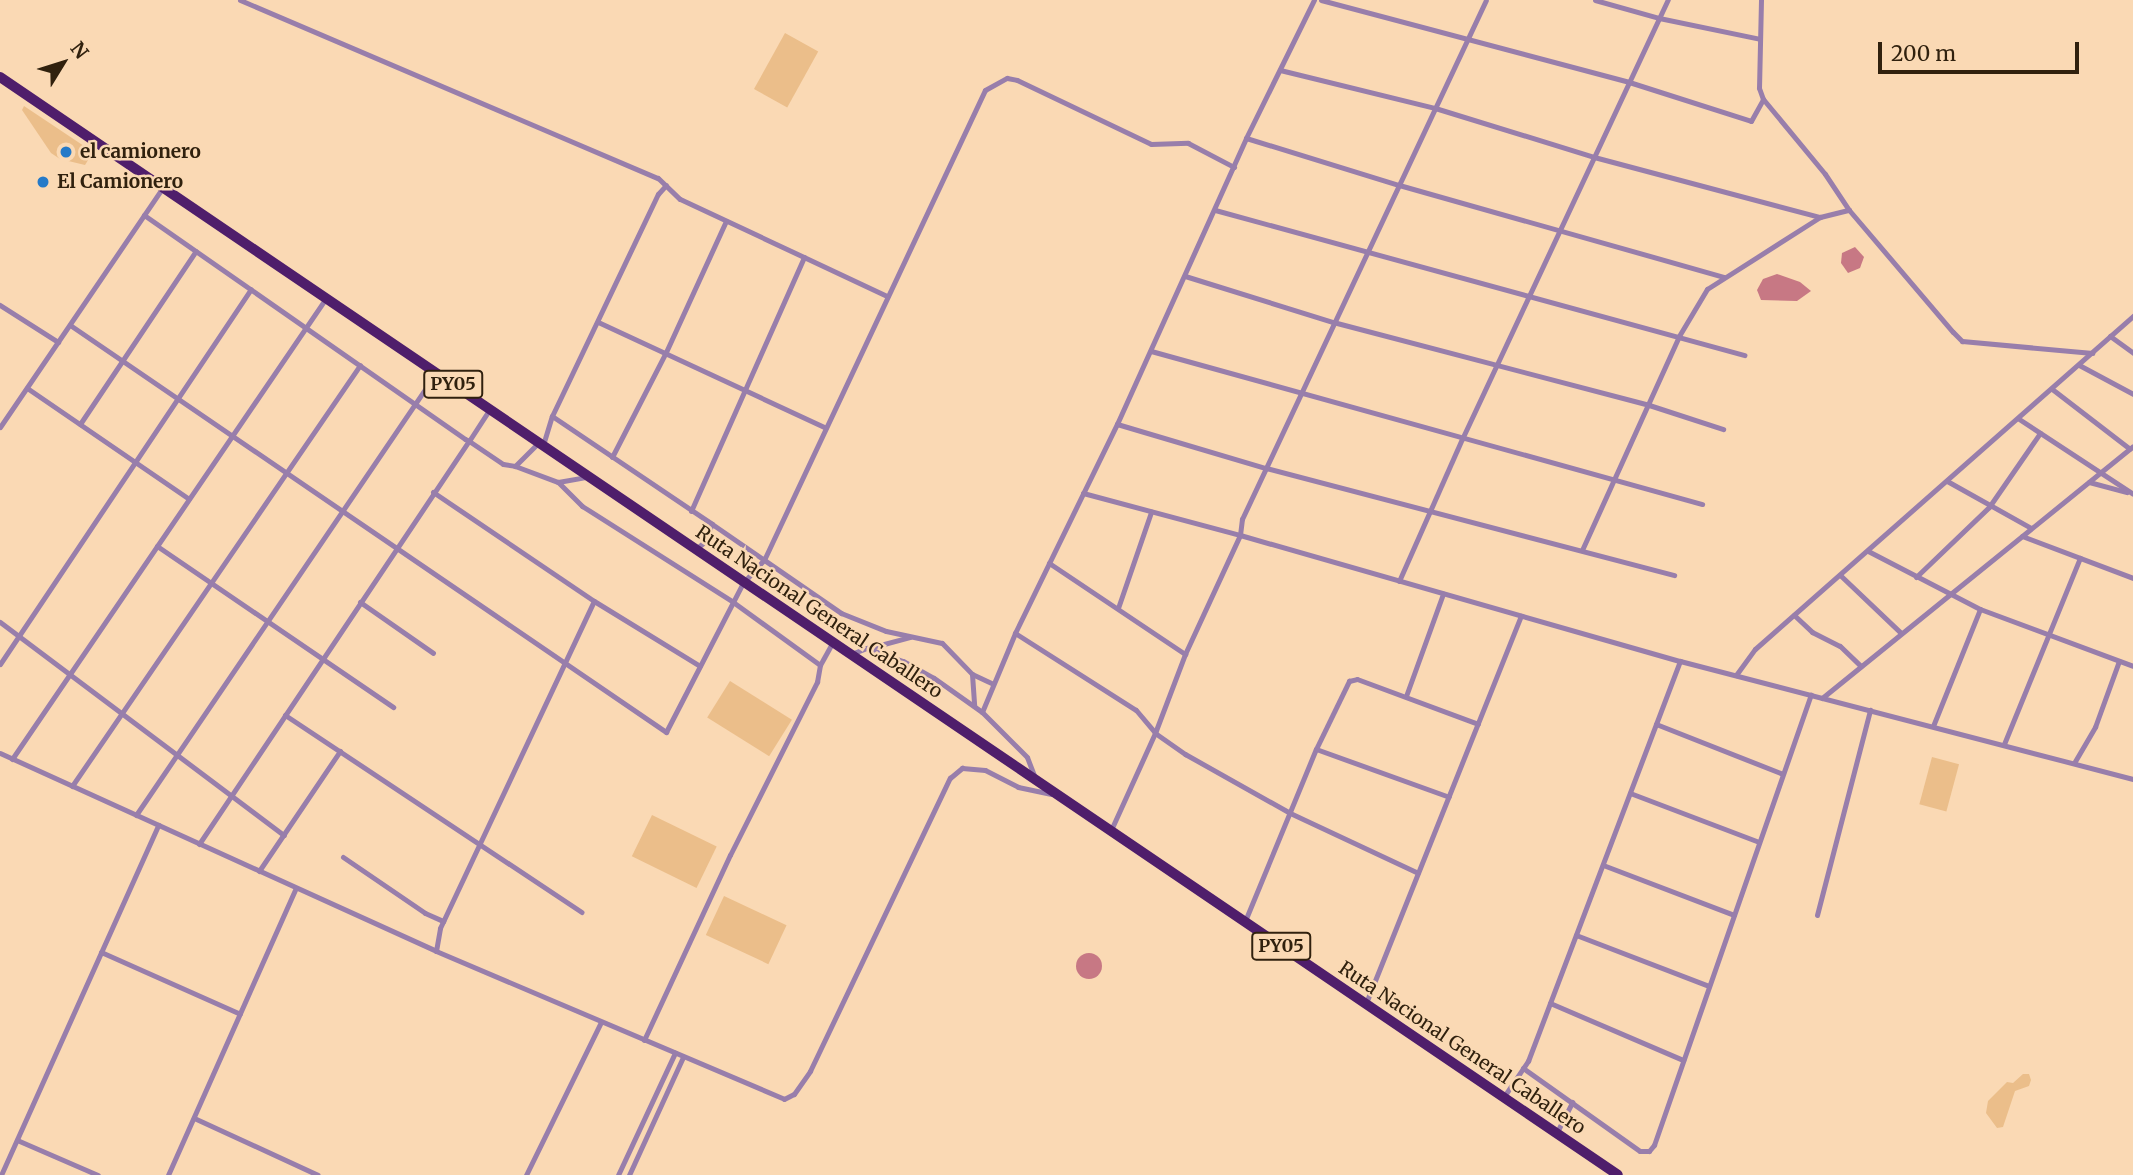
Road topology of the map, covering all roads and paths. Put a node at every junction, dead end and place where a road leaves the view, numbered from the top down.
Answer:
1 (240, 0) edge
2 (1314, 0) edge
3 (1321, 0) edge
4 (1486, 0) edge
5 (1595, 0) edge
6 (1668, 0) edge
7 (1761, 0) edge
8 (1659, 18) junction
9 (1468, 39) junction
10 (1760, 39) junction
11 (1279, 70) junction
12 (0, 77) edge
13 (1629, 82) junction
14 (1763, 99) junction
15 (1435, 108) junction
16 (1246, 138) junction
17 (1594, 157) junction
18 (1234, 167) junction
19 (667, 185) junction
20 (1399, 185) junction
21 (163, 187) junction
22 (1214, 210) junction
23 (1849, 210) junction
24 (144, 215) junction
25 (1819, 216) junction
26 (726, 221) junction
27 (1560, 231) junction
28 (196, 251) junction
29 (1367, 251) junction
30 (804, 257) junction
31 (1185, 276) junction
32 (1724, 277) junction
33 (251, 289) junction
34 (1530, 295) junction
35 (887, 296) junction
36 (326, 298) junction
37 (0, 305) edge
38 (2133, 316) edge
39 (598, 322) junction
40 (1333, 322) junction
41 (70, 325) junction
42 (305, 327) junction
43 (1679, 335) junction
44 (2110, 336) junction
45 (58, 342) junction
46 (1151, 351) junction
47 (666, 352) junction
48 (2092, 353) junction
49 (2133, 353) edge
50 (1744, 355) dead end
51 (123, 360) junction
52 (360, 365) junction
53 (2079, 365) junction
54 (1496, 366) junction
55 (436, 373) junction
56 (27, 388) junction
57 (2052, 389) junction
58 (744, 392) junction
59 (1301, 394) junction
60 (2133, 394) edge
61 (178, 398) junction
62 (416, 403) junction
63 (1649, 405) junction
64 (490, 409) junction
65 (552, 416) junction
66 (2019, 419) junction
67 (80, 424) junction
68 (1117, 424) junction
69 (0, 427) edge
70 (826, 428) junction
71 (1723, 429) dead end
72 (2040, 433) junction
73 (233, 435) junction
74 (1462, 439) junction
75 (469, 441) junction
76 (541, 444) junction
77 (2131, 448) edge
78 (612, 457) junction
79 (135, 462) junction
80 (515, 466) junction
81 (1266, 468) junction
82 (288, 472) junction
83 (2099, 473) junction
84 (589, 476) junction
85 (1614, 480) junction
86 (1947, 481) junction
87 (558, 482) junction
88 (2089, 482) junction
89 (433, 492) junction
90 (2133, 493) edge
91 (1083, 494) junction
92 (189, 499) junction
93 (1702, 504) dead end
94 (1989, 507) junction
95 (344, 510) junction
96 (691, 511) junction
97 (1431, 511) junction
98 (1151, 512) junction
99 (712, 524) junction
100 (2031, 528) junction
101 (1240, 535) junction
102 (2022, 536) junction
103 (157, 546) junction
104 (397, 546) junction
105 (695, 550) junction
106 (1582, 550) junction
107 (1868, 551) junction
108 (2080, 558) junction
109 (764, 560) junction
110 (1049, 564) junction
111 (1674, 575) dead end
112 (1840, 575) junction
113 (1916, 577) junction
114 (2133, 578) edge
115 (1399, 581) junction
116 (212, 583) junction
117 (743, 583) junction
118 (1443, 594) junction
119 (1950, 594) junction
120 (594, 601) junction
121 (360, 602) junction
122 (733, 602) junction
123 (1118, 608) junction
124 (1980, 609) junction
125 (1794, 615) junction
126 (1521, 616) junction
127 (0, 622) edge
128 (267, 622) junction
129 (1015, 633) junction
130 (1901, 633) junction
131 (2049, 634) junction
132 (19, 636) junction
133 (913, 636) junction
134 (833, 642) junction
135 (867, 648) junction
136 (433, 653) dead end
137 (851, 654) junction
138 (1185, 654) junction
139 (322, 660) junction
140 (1680, 661) junction
141 (2119, 661) junction
142 (564, 662) junction
143 (0, 664) edge
144 (820, 665) junction
145 (700, 666) junction
146 (1861, 666) junction
147 (2133, 666) edge
148 (972, 674) junction
149 (69, 675) junction
150 (1736, 675) junction
151 (993, 684) junction
152 (1811, 695) junction
153 (1406, 696) junction
154 (1822, 698) junction
155 (974, 706) junction
156 (393, 707) dead end
157 (1870, 710) junction
158 (982, 712) junction
159 (121, 714) junction
160 (285, 715) junction
161 (1478, 724) junction
162 (1656, 724) junction
163 (1933, 726) junction
164 (1154, 733) junction
165 (2004, 744) junction
166 (1316, 749) junction
167 (340, 751) junction
168 (0, 753) edge
169 (177, 756) junction
170 (12, 759) junction
171 (2074, 764) junction
172 (1783, 774) junction
173 (2133, 779) edge
174 (1035, 780) junction
175 (72, 786) junction
176 (1630, 793) junction
177 (1058, 795) junction
178 (231, 797) junction
179 (1449, 797) junction
180 (1290, 813) junction
181 (136, 815) junction
182 (158, 825) junction
183 (1111, 830) junction
184 (284, 835) junction
185 (1759, 842) junction
186 (200, 844) junction
187 (480, 844) junction
188 (343, 857) dead end
189 (1603, 865) junction
190 (259, 871) junction
191 (1418, 873) junction
192 (296, 888) junction
193 (582, 912) dead end
194 (1734, 915) junction
195 (1817, 915) dead end
196 (443, 920) junction
197 (1245, 921) junction
198 (1576, 935) junction
199 (436, 951) junction
200 (101, 952) junction
201 (1709, 986) junction
202 (1366, 1003) junction
203 (1550, 1003) junction
204 (240, 1014) junction
205 (601, 1022) junction
206 (644, 1040) junction
207 (675, 1053) junction
208 (683, 1056) junction
209 (1683, 1060) junction
210 (1523, 1068) junction
211 (1503, 1098) junction
212 (1572, 1102) junction
213 (194, 1118) junction
214 (1556, 1134) junction
215 (17, 1140) junction
216 (2, 1175) edge
217 (98, 1175) edge
218 (167, 1175) edge
219 (318, 1175) edge
220 (526, 1175) edge
221 (618, 1175) edge
222 (629, 1175) edge
223 (1618, 1175) edge

1 - 19 street
2 - 11 street
3 - 9 street
4 - 9 street
5 - 8 street
6 - 8 street
7 - 10 street
8 - 10 street
8 - 13 street
9 - 13 street
9 - 15 street
10 - 14 street
11 - 15 street
11 - 16 street
12 - 21 highway, Ruta Nacional General Caballero / PY05
13 - 14 street
13 - 17 street
14 - 23 street
15 - 17 street
15 - 20 street
16 - 18 street
16 - 20 street
17 - 25 street
17 - 27 street
18 - 22 street
18 - 35 street
19 - 26 street
19 - 39 street
20 - 27 street
20 - 29 street
21 - 24 street
21 - 36 highway, Ruta Nacional General Caballero / PY05
22 - 29 street
22 - 31 street
23 - 25 street
23 - 48 street
24 - 28 street
24 - 41 street
25 - 32 street
26 - 30 street
26 - 47 street
27 - 32 street
27 - 34 street
28 - 33 street
28 - 51 street
29 - 34 street
29 - 40 street
30 - 35 street
30 - 58 street
31 - 40 street
31 - 46 street
32 - 43 street
33 - 42 street
33 - 61 street
34 - 43 street
34 - 54 street
35 - 70 street
36 - 42 street
36 - 55 highway, Ruta Nacional General Caballero / PY05
37 - 45 street
38 - 44 street
39 - 47 street
39 - 65 street
40 - 54 street
40 - 59 street
41 - 45 street
41 - 51 street
42 - 52 street
42 - 73 street
43 - 50 street
43 - 63 street
44 - 48 street
44 - 49 street
45 - 56 street
46 - 59 street
46 - 68 street
47 - 58 street
47 - 78 street
48 - 53 street
51 - 61 street
51 - 67 street
52 - 62 street
52 - 82 street
53 - 57 street
53 - 60 street
54 - 63 street
54 - 74 street
55 - 62 street
55 - 64 highway, Ruta Nacional General Caballero / PY05
56 - 67 street
56 - 69 street
57 - 66 street
57 - 77 street
58 - 70 street
58 - 96 street
59 - 74 street
59 - 81 street
61 - 73 street
61 - 79 street
62 - 75 street
62 - 95 street
63 - 71 street
63 - 85 street
64 - 75 street
64 - 76 highway, Ruta Nacional General Caballero / PY05
65 - 76 street
65 - 78 street
66 - 72 street
66 - 86 street
67 - 79 street
68 - 81 street
68 - 91 street
70 - 109 street
72 - 83 street
72 - 94 street
73 - 82 street
73 - 92 street
74 - 85 street
74 - 97 street
75 - 80 street
75 - 89 street
76 - 80 street
76 - 84 highway, Ruta Nacional General Caballero / PY05
77 - 83 street
78 - 96 street
79 - 92 street
79 - 132 street
80 - 87 street
81 - 97 street
81 - 101 street
82 - 95 street
82 - 116 street
83 - 88 street
83 - 90 street
84 - 87 street
84 - 105 highway, Ruta Nacional General Caballero / PY05
85 - 93 street
85 - 106 street
86 - 94 street
86 - 107 street
87 - 122 street
88 - 90 street
88 - 100 street
89 - 104 street
89 - 120 street
91 - 98 street
91 - 110 street
92 - 103 street
94 - 100 street
94 - 113 street
95 - 104 street
95 - 128 street
96 - 99 street
97 - 106 street
97 - 115 street
98 - 101 street
98 - 123 street
99 - 105 street
99 - 109 street
100 - 102 street
101 - 115 street
101 - 138 street
102 - 108 street
102 - 119 street
103 - 116 street
103 - 149 street
104 - 121 street
104 - 142 street
105 - 117 highway, Ruta Nacional General Caballero / PY05
106 - 111 street
107 - 112 street
107 - 113 street
108 - 114 street
108 - 131 street
109 - 117 street
109 - 133 street
110 - 123 street
110 - 129 street
112 - 125 street
112 - 130 street
113 - 119 street
115 - 118 street
116 - 128 street
116 - 159 street
117 - 122 street
117 - 134 highway, Ruta Nacional General Caballero / PY05
118 - 126 street
118 - 153 street
119 - 124 street
119 - 130 street
120 - 142 street
120 - 145 street
121 - 136 street
121 - 139 street
122 - 144 street
122 - 145 street
123 - 138 street
124 - 131 street
124 - 163 street
125 - 146 street
125 - 150 street
126 - 140 street
126 - 161 street
127 - 132 street
128 - 139 street
128 - 169 street
129 - 151 street
129 - 164 street
130 - 146 street
131 - 141 street
131 - 165 street
132 - 143 street
132 - 149 street
133 - 135 street
133 - 148 street
134 - 137 highway, Ruta Nacional General Caballero / PY05
134 - 144 street
135 - 137 street
135 - 155 street
137 - 174 highway, Ruta Nacional General Caballero / PY05
138 - 164 street
139 - 156 street
139 - 160 street
140 - 150 street
140 - 162 street
141 - 147 street
141 - 171 street
142 - 145 street
142 - 187 street
144 - 206 street
146 - 154 street
148 - 151 street
148 - 155 street
149 - 159 street
149 - 170 street
150 - 152 street
151 - 158 street
152 - 154 street
152 - 172 street
153 - 161 street
153 - 166 street
154 - 157 street
155 - 158 street
157 - 163 street
157 - 195 street
158 - 174 street
159 - 169 street
159 - 175 street
160 - 167 street
160 - 178 street
161 - 179 street
162 - 172 street
162 - 176 street
163 - 165 street
164 - 180 street
164 - 183 street
165 - 171 street
166 - 179 street
166 - 180 street
167 - 184 street
167 - 187 street
168 - 170 street
169 - 178 street
169 - 181 street
170 - 175 street
171 - 173 street
172 - 185 street
174 - 177 highway, Ruta Nacional General Caballero / PY05
175 - 181 street
176 - 185 street
176 - 189 street
177 - 183 highway, Ruta Nacional General Caballero / PY05
177 - 208 street
178 - 184 street
178 - 186 street
179 - 191 street
180 - 191 street
180 - 197 street
181 - 182 street
182 - 186 street
182 - 200 street
183 - 197 highway, Ruta Nacional General Caballero / PY05
184 - 190 street
185 - 194 street
186 - 190 street
187 - 193 street
187 - 196 street
188 - 196 street
189 - 194 street
189 - 198 street
190 - 192 street
191 - 202 street
192 - 199 street
192 - 204 street
194 - 201 street
196 - 199 street
197 - 202 highway, Ruta Nacional General Caballero / PY05
198 - 201 street
198 - 203 street
199 - 205 street
200 - 204 street
200 - 215 street
201 - 209 street
202 - 211 highway, Ruta Nacional General Caballero / PY05
203 - 209 street
203 - 210 street
204 - 213 street
205 - 206 street
205 - 220 street
206 - 207 street
207 - 208 street
207 - 221 street
208 - 222 street
209 - 212 street
210 - 211 street
210 - 212 street
211 - 214 highway, Ruta Nacional General Caballero / PY05
212 - 214 street
213 - 218 street
213 - 219 street
214 - 223 highway, Ruta Nacional General Caballero / PY05
215 - 216 street
215 - 217 street

